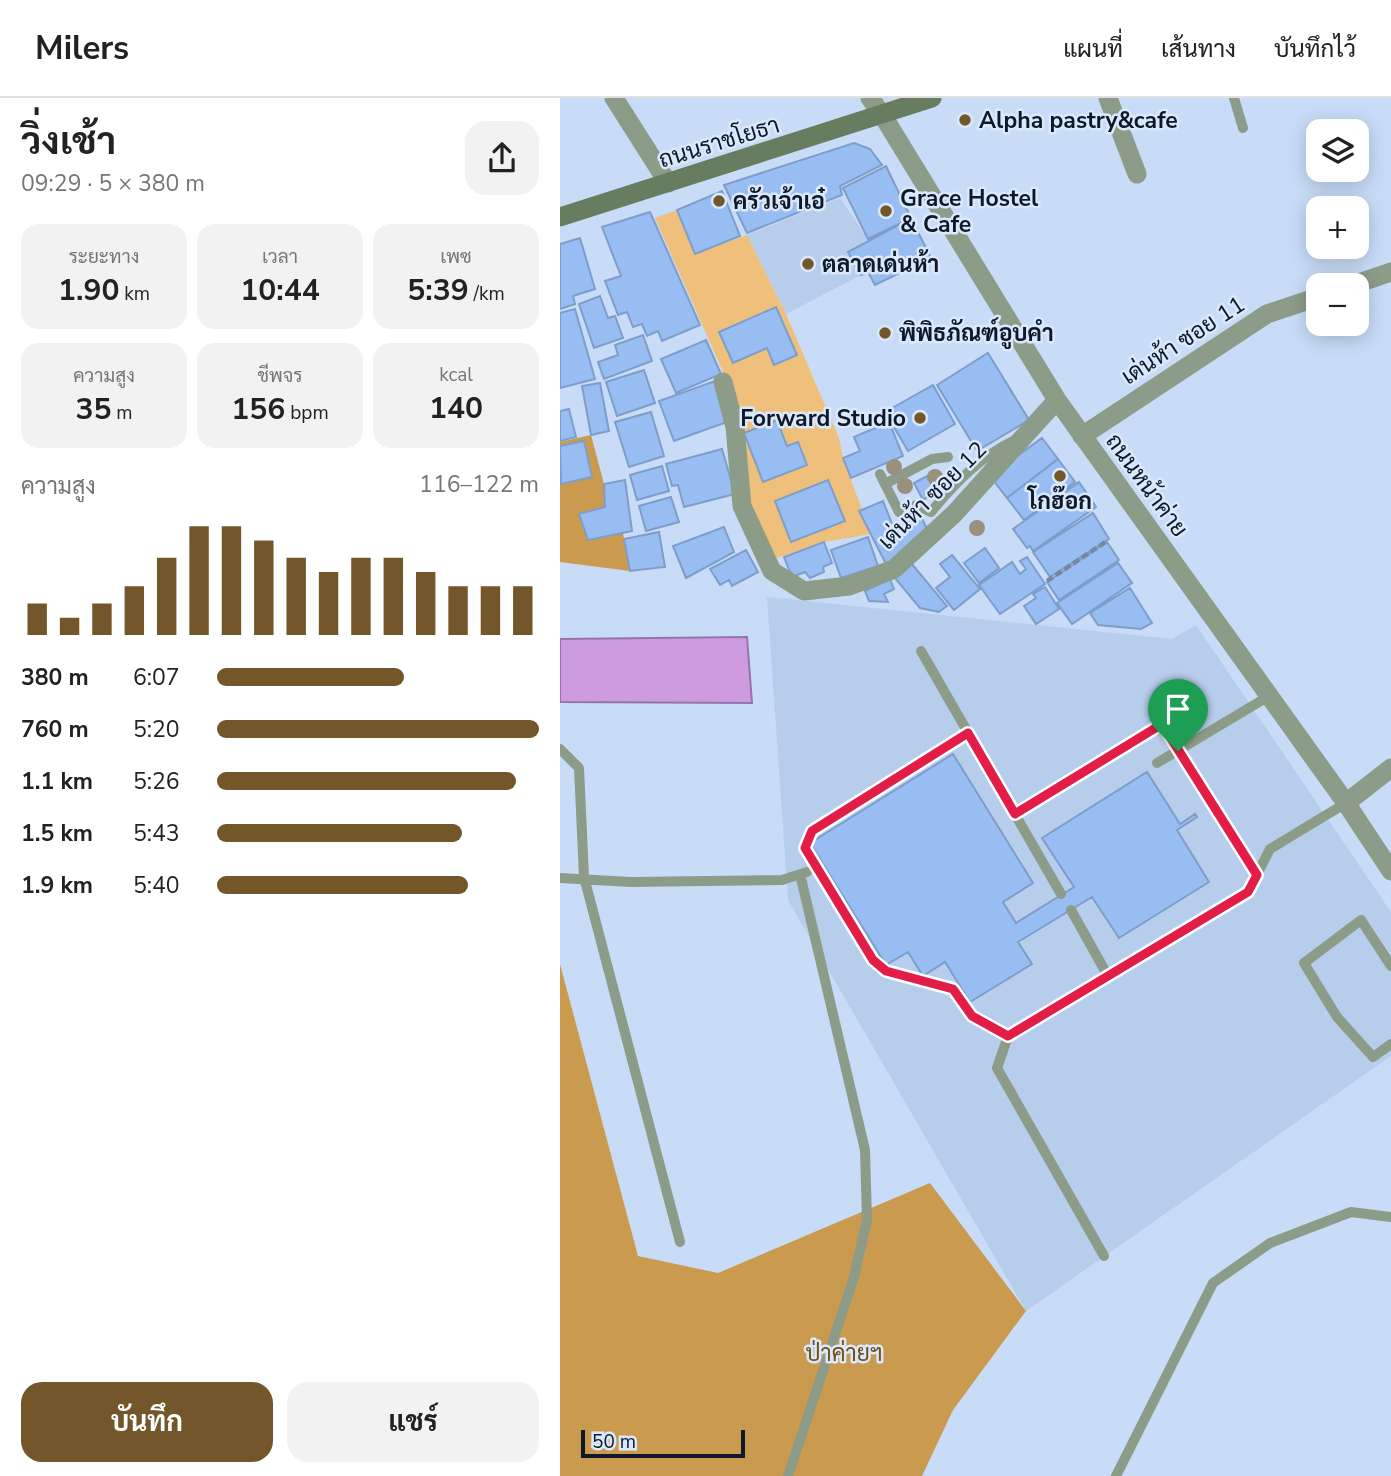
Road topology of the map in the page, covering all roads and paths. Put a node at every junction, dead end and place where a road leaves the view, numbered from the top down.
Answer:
1 (614, 98) edge
2 (870, 98) edge
3 (932, 98) edge
4 (1108, 98) edge
5 (1234, 98) edge
6 (883, 116) junction
7 (1244, 128) dead end
8 (1138, 174) dead end
9 (668, 183) junction
10 (560, 217) edge
11 (1391, 272) edge
12 (1369, 280) edge
13 (1306, 301) edge
14 (723, 382) dead end
15 (1057, 400) junction
16 (1024, 436) junction
17 (1082, 436) junction
18 (948, 457) dead end
19 (1107, 541) dead end
20 (1046, 581) dead end
21 (921, 652) dead end
22 (1269, 696) junction
23 (968, 733) junction
24 (560, 749) edge
25 (1178, 751) junction
26 (1157, 763) dead end
27 (1391, 768) edge
28 (1346, 803) junction
29 (1015, 814) junction
30 (816, 869) junction
31 (1391, 871) edge
32 (800, 874) junction
33 (1257, 875) junction
34 (583, 877) junction
35 (560, 878) edge
36 (1062, 894) dead end
37 (1071, 910) dead end
38 (1391, 966) edge
39 (1108, 976) junction
40 (1008, 1036) junction
41 (1391, 1044) edge
42 (1391, 1217) edge
43 (680, 1242) dead end
44 (1104, 1256) dead end
45 (788, 1476) edge
46 (1116, 1476) edge

1 - 9 street
2 - 6 street, ถนนหน้าค่าย
3 - 6 main road, ถนนราชโยธา
4 - 8 street
5 - 7 lane
6 - 9 main road, ถนนราชโยธา
6 - 15 street, ถนนหน้าค่าย
9 - 10 main road, ถนนราชโยธา
11 - 12 street
13 - 17 street, เด่นห้า ซอย 11
14 - 16 street, เด่นห้า ซอย 12
15 - 16 street, เด่นห้า ซอย 12
15 - 17 street, ถนนหน้าค่าย
16 - 18 lane
17 - 22 street, ถนนหน้าค่าย
19 - 20 path
21 - 23 lane
22 - 25 lane
22 - 28 street, ถนนหน้าค่าย
23 - 29 lane
23 - 30 lane
24 - 34 lane
25 - 26 lane
25 - 29 lane
25 - 33 lane
27 - 28 street
28 - 31 street, ถนนหน้าค่าย
28 - 33 lane
29 - 36 lane
30 - 32 lane
30 - 40 lane
32 - 34 lane
32 - 45 lane
33 - 39 lane
34 - 35 lane
34 - 43 lane
37 - 39 lane
38 - 41 lane
39 - 40 lane
40 - 44 lane
42 - 46 lane

